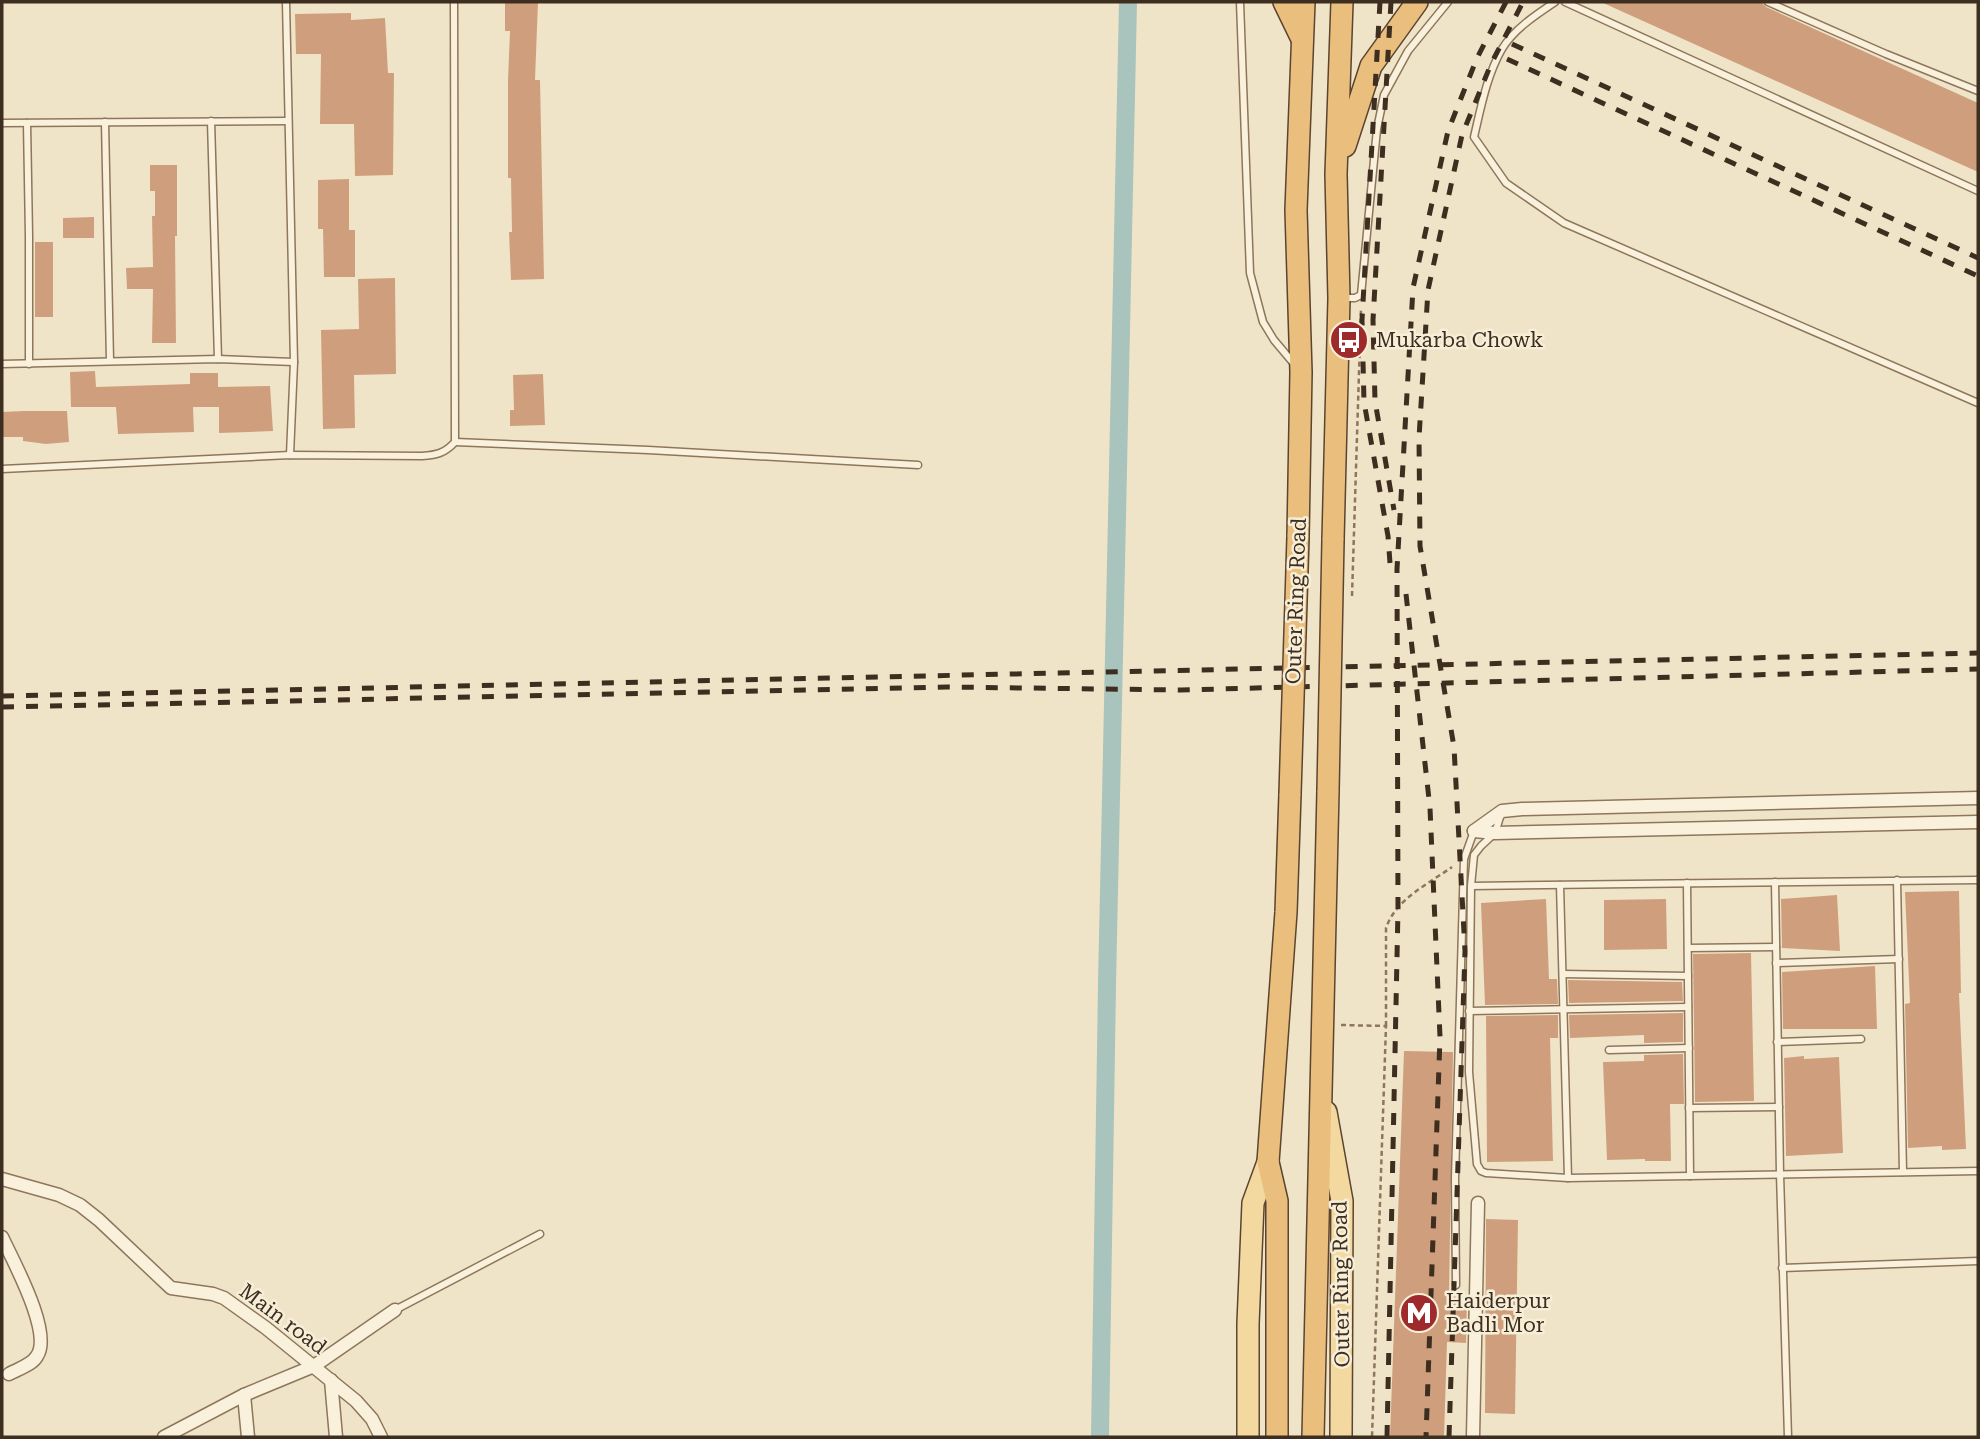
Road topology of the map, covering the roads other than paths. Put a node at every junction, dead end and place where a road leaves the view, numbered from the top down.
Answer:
1 (286, 2) edge
2 (453, 2) edge
3 (1240, 2) edge
4 (1284, 2) edge
5 (1304, 2) edge
6 (1342, 2) edge
7 (1417, 2) edge
8 (1448, 2) edge
9 (1555, 2) edge
10 (1565, 2) edge
11 (1768, 2) edge
12 (1302, 39) junction
13 (1978, 91) edge
14 (211, 121) junction
15 (288, 121) junction
16 (105, 122) junction
17 (2, 123) edge
18 (27, 123) junction
19 (1336, 174) junction
20 (1978, 191) edge
21 (1339, 298) junction
22 (218, 359) junction
23 (110, 361) junction
24 (294, 362) junction
25 (2, 364) edge
26 (29, 364) junction
27 (1301, 372) junction
28 (1978, 403) edge
29 (455, 442) junction
30 (290, 455) junction
31 (918, 465) dead end
32 (2, 468) edge
33 (1978, 798) edge
34 (1502, 811) junction
35 (1978, 822) edge
36 (1474, 831) junction
37 (1495, 833) junction
38 (1897, 880) junction
39 (1978, 880) edge
40 (1775, 882) junction
41 (1687, 883) junction
42 (1560, 885) junction
43 (1471, 886) junction
44 (1776, 947) junction
45 (1688, 948) junction
46 (1899, 959) junction
47 (1776, 963) junction
48 (1563, 974) junction
49 (1688, 976) junction
50 (1688, 1007) junction
51 (1564, 1010) junction
52 (1469, 1011) junction
53 (1861, 1039) dead end
54 (1777, 1042) junction
55 (1689, 1048) junction
56 (1609, 1050) dead end
57 (1322, 1090) junction
58 (1779, 1107) junction
59 (1689, 1108) junction
60 (1268, 1162) junction
61 (1978, 1171) edge
62 (1903, 1172) junction
63 (1780, 1174) junction
64 (1690, 1176) junction
65 (1568, 1178) junction
66 (2, 1179) edge
67 (1478, 1203) dead end
68 (540, 1234) dead end
69 (2, 1237) edge
70 (1978, 1261) edge
71 (1782, 1268) junction
72 (1456, 1285) dead end
73 (395, 1310) joint
74 (314, 1366) junction
75 (9, 1374) dead end
76 (331, 1380) junction
77 (244, 1395) junction
78 (164, 1437) edge
79 (248, 1437) edge
80 (336, 1437) edge
81 (381, 1437) edge
82 (1248, 1437) edge
83 (1277, 1437) edge
84 (1313, 1437) edge
85 (1341, 1437) edge
86 (1473, 1437) edge
87 (1788, 1437) edge

1 - 15 lane
2 - 29 lane
3 - 27 lane
4 - 12 highway
5 - 12 highway, Outer Ring Road
6 - 19 highway, Outer Ring Road
7 - 19 highway
8 - 21 lane
9 - 28 lane
10 - 20 lane
11 - 13 lane
12 - 27 highway, Outer Ring Road
14 - 15 lane
14 - 16 lane
14 - 22 lane
15 - 24 lane
16 - 18 lane
16 - 23 lane
17 - 18 lane
18 - 26 lane
19 - 21 highway, Outer Ring Road
21 - 57 highway, Outer Ring Road, bridge
22 - 23 lane
22 - 24 lane
23 - 26 lane
24 - 30 lane
25 - 26 lane
27 - 60 highway, Outer Ring Road, bridge
29 - 30 lane
29 - 31 lane
30 - 32 lane
33 - 34 street
34 - 36 street
34 - 37 lane
35 - 37 street
36 - 37 street
36 - 72 lane
37 - 43 lane
38 - 39 lane
38 - 40 lane
38 - 46 lane
40 - 41 lane
40 - 44 lane
41 - 42 lane
41 - 45 lane
42 - 43 lane
42 - 48 lane
43 - 52 lane
44 - 45 lane
44 - 47 lane
45 - 49 lane
46 - 47 lane
46 - 62 lane
47 - 54 lane
48 - 49 lane
48 - 51 lane
49 - 50 lane
50 - 51 lane
50 - 55 lane
51 - 52 lane
51 - 65 lane
52 - 65 lane
53 - 54 lane
54 - 58 lane
55 - 56 lane
55 - 59 lane
57 - 84 highway, Outer Ring Road
57 - 85 main road, Outer Ring Road
58 - 59 lane
58 - 63 lane
59 - 64 lane
60 - 82 main road, Outer Ring Road
60 - 83 highway, Outer Ring Road
61 - 62 lane
62 - 63 lane
63 - 64 lane
63 - 71 lane
64 - 65 lane
66 - 74 street, Main road
67 - 86 street
68 - 73 lane
69 - 75 street
70 - 71 lane
71 - 87 lane
73 - 74 street
74 - 76 street, Main road
74 - 77 street
76 - 80 street
76 - 81 street, Main road
77 - 78 street
77 - 79 street

